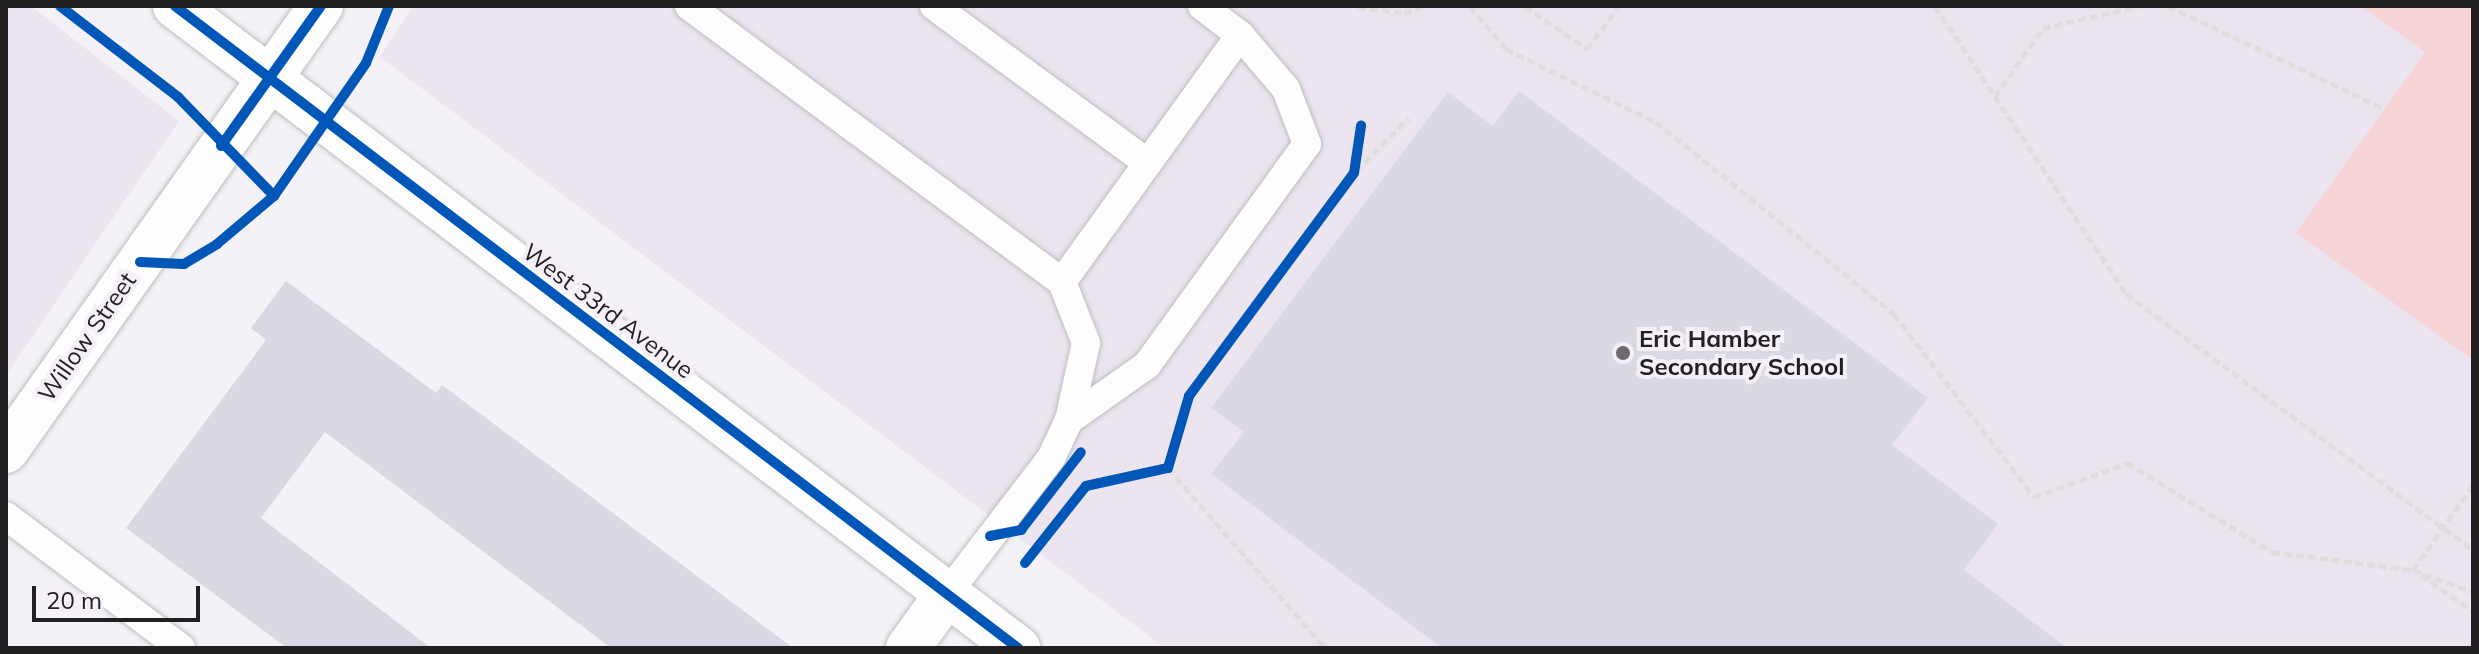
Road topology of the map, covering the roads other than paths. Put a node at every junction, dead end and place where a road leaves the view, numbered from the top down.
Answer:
1 (175, 6) edge
2 (321, 6) edge
3 (689, 6) edge
4 (934, 6) edge
5 (1202, 6) edge
6 (1240, 35) junction
7 (270, 78) junction
8 (1148, 163) junction
9 (1062, 282) junction
10 (1069, 420) junction
11 (6, 451) edge
12 (6, 516) edge
13 (947, 594) junction
14 (181, 648) edge
15 (908, 648) edge
16 (1018, 648) edge

1 - 7 street, West 33rd Avenue
2 - 7 street, Willow Street
3 - 9 lane
4 - 8 lane
5 - 6 lane
6 - 8 lane
6 - 10 lane
7 - 11 street, Willow Street
7 - 13 street, West 33rd Avenue
8 - 9 lane
9 - 10 lane
10 - 13 lane
12 - 14 lane
13 - 15 street
13 - 16 street, West 33rd Avenue

